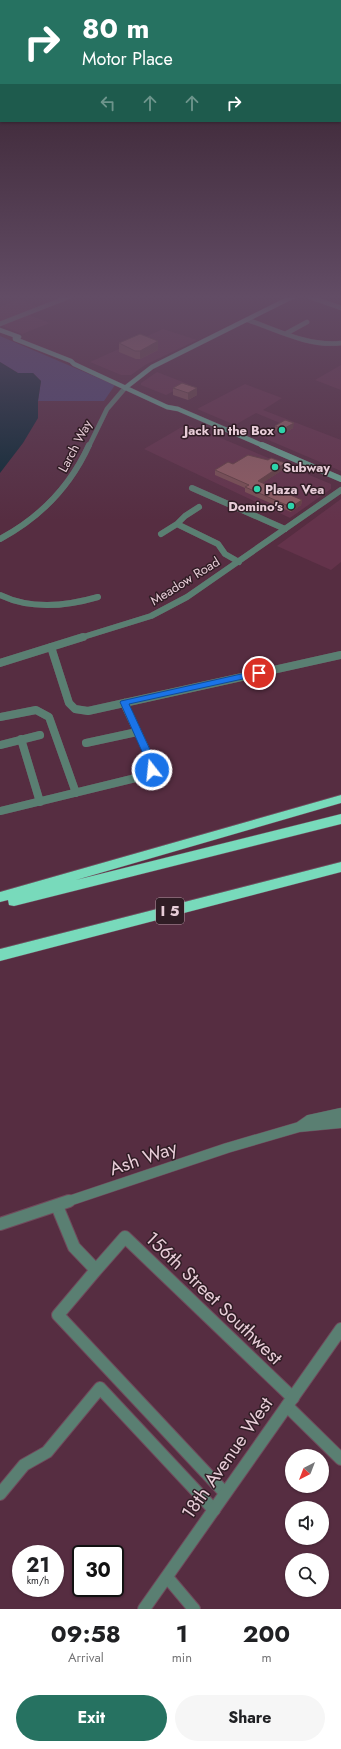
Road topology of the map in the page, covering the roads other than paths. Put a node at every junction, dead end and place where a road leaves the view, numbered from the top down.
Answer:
1 (91, 371) edge
2 (147, 371) edge
3 (128, 386) junction
4 (341, 479) edge
5 (192, 488) dead end
6 (341, 490) edge
7 (199, 507) dead end
8 (177, 524) junction
9 (285, 529) junction
10 (161, 534) dead end
11 (0, 539) edge
12 (239, 562) junction
13 (0, 595) edge
14 (98, 597) dead end
15 (51, 647) junction
16 (341, 655) edge
17 (0, 663) edge
18 (124, 702) junction
19 (0, 717) edge
20 (137, 732) junction
21 (40, 735) dead end
22 (21, 739) junction
23 (86, 743) dead end
24 (0, 745) edge
25 (76, 793) junction
26 (341, 799) edge
27 (40, 802) junction
28 (341, 802) edge
29 (0, 811) edge
30 (294, 814) junction
31 (341, 819) edge
32 (341, 866) edge
33 (0, 897) edge
34 (0, 905) edge
35 (0, 955) edge
36 (341, 1113) edge
37 (341, 1123) edge
38 (299, 1127) junction
39 (57, 1206) junction
40 (0, 1224) edge
41 (96, 1270) junction
42 (341, 1328) edge
43 (290, 1402) junction
44 (341, 1459) edge
45 (225, 1493) junction
46 (0, 1494) edge
47 (214, 1510) junction
48 (167, 1577) junction
49 (144, 1609) edge
50 (194, 1609) edge

1 - 3 main road
2 - 3 main road, Larch Way
3 - 4 main road
3 - 11 street, Larch Way
5 - 9 street
6 - 9 street, Meadow Road
7 - 8 street
8 - 10 street
8 - 12 street
9 - 12 street, Meadow Road
12 - 15 street, Meadow Road
13 - 14 street
15 - 17 street, Meadow Road
15 - 18 street
16 - 18 street
18 - 20 street
19 - 25 street
20 - 23 street
20 - 25 street
21 - 22 street
22 - 24 street
22 - 27 street
25 - 27 street
26 - 30 highway
27 - 29 street
28 - 30 highway
30 - 33 highway
31 - 34 highway
32 - 35 highway, I 5
36 - 38 street, Ash Way
37 - 38 street, Ash Way
38 - 39 street, Ash Way
39 - 40 street, Ash Way
39 - 41 street
41 - 43 street, 156th Street Southwest
41 - 45 street
42 - 43 street, 18th Avenue West
43 - 44 street
43 - 45 street, 18th Avenue West
45 - 47 street, 18th Avenue West
46 - 47 street
47 - 48 street, 18th Avenue West
48 - 49 street, 18th Avenue West
48 - 50 street

